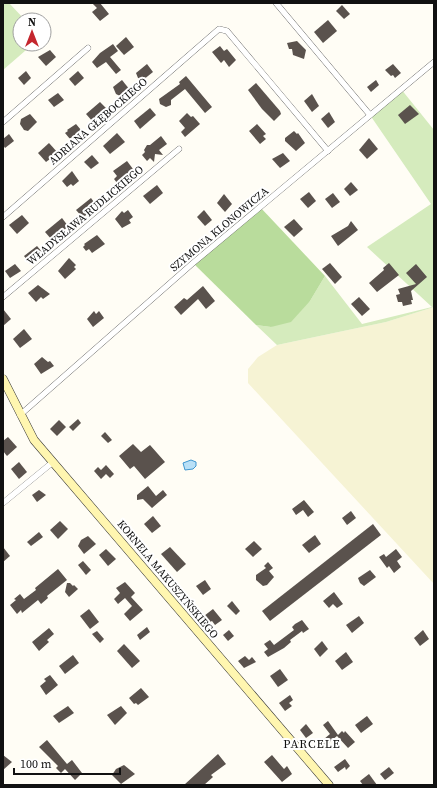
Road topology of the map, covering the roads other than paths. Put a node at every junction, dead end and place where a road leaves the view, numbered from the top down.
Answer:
1 (276, 3) edge
2 (88, 48) dead end
3 (434, 62) edge
4 (370, 115) junction
5 (3, 122) edge
6 (179, 149) dead end
7 (328, 151) junction
8 (3, 217) edge
9 (3, 297) edge
10 (3, 379) edge
11 (20, 415) junction
12 (53, 462) junction
13 (3, 503) edge
14 (329, 785) edge

1 - 4 street
2 - 5 street
3 - 4 street, SZYMONA KLONOWICZA
4 - 7 street, SZYMONA KLONOWICZA
6 - 9 street, WŁADYSŁAWA RUDLICKIEGO
7 - 8 street, ADRIANA GŁĘBOCKIEGO
7 - 11 street, SZYMONA KLONOWICZA
10 - 11 street, KORNELA MAKUSZYŃSKIEGO
11 - 12 street, KORNELA MAKUSZYŃSKIEGO
12 - 13 street
12 - 14 street, KORNELA MAKUSZYŃSKIEGO

